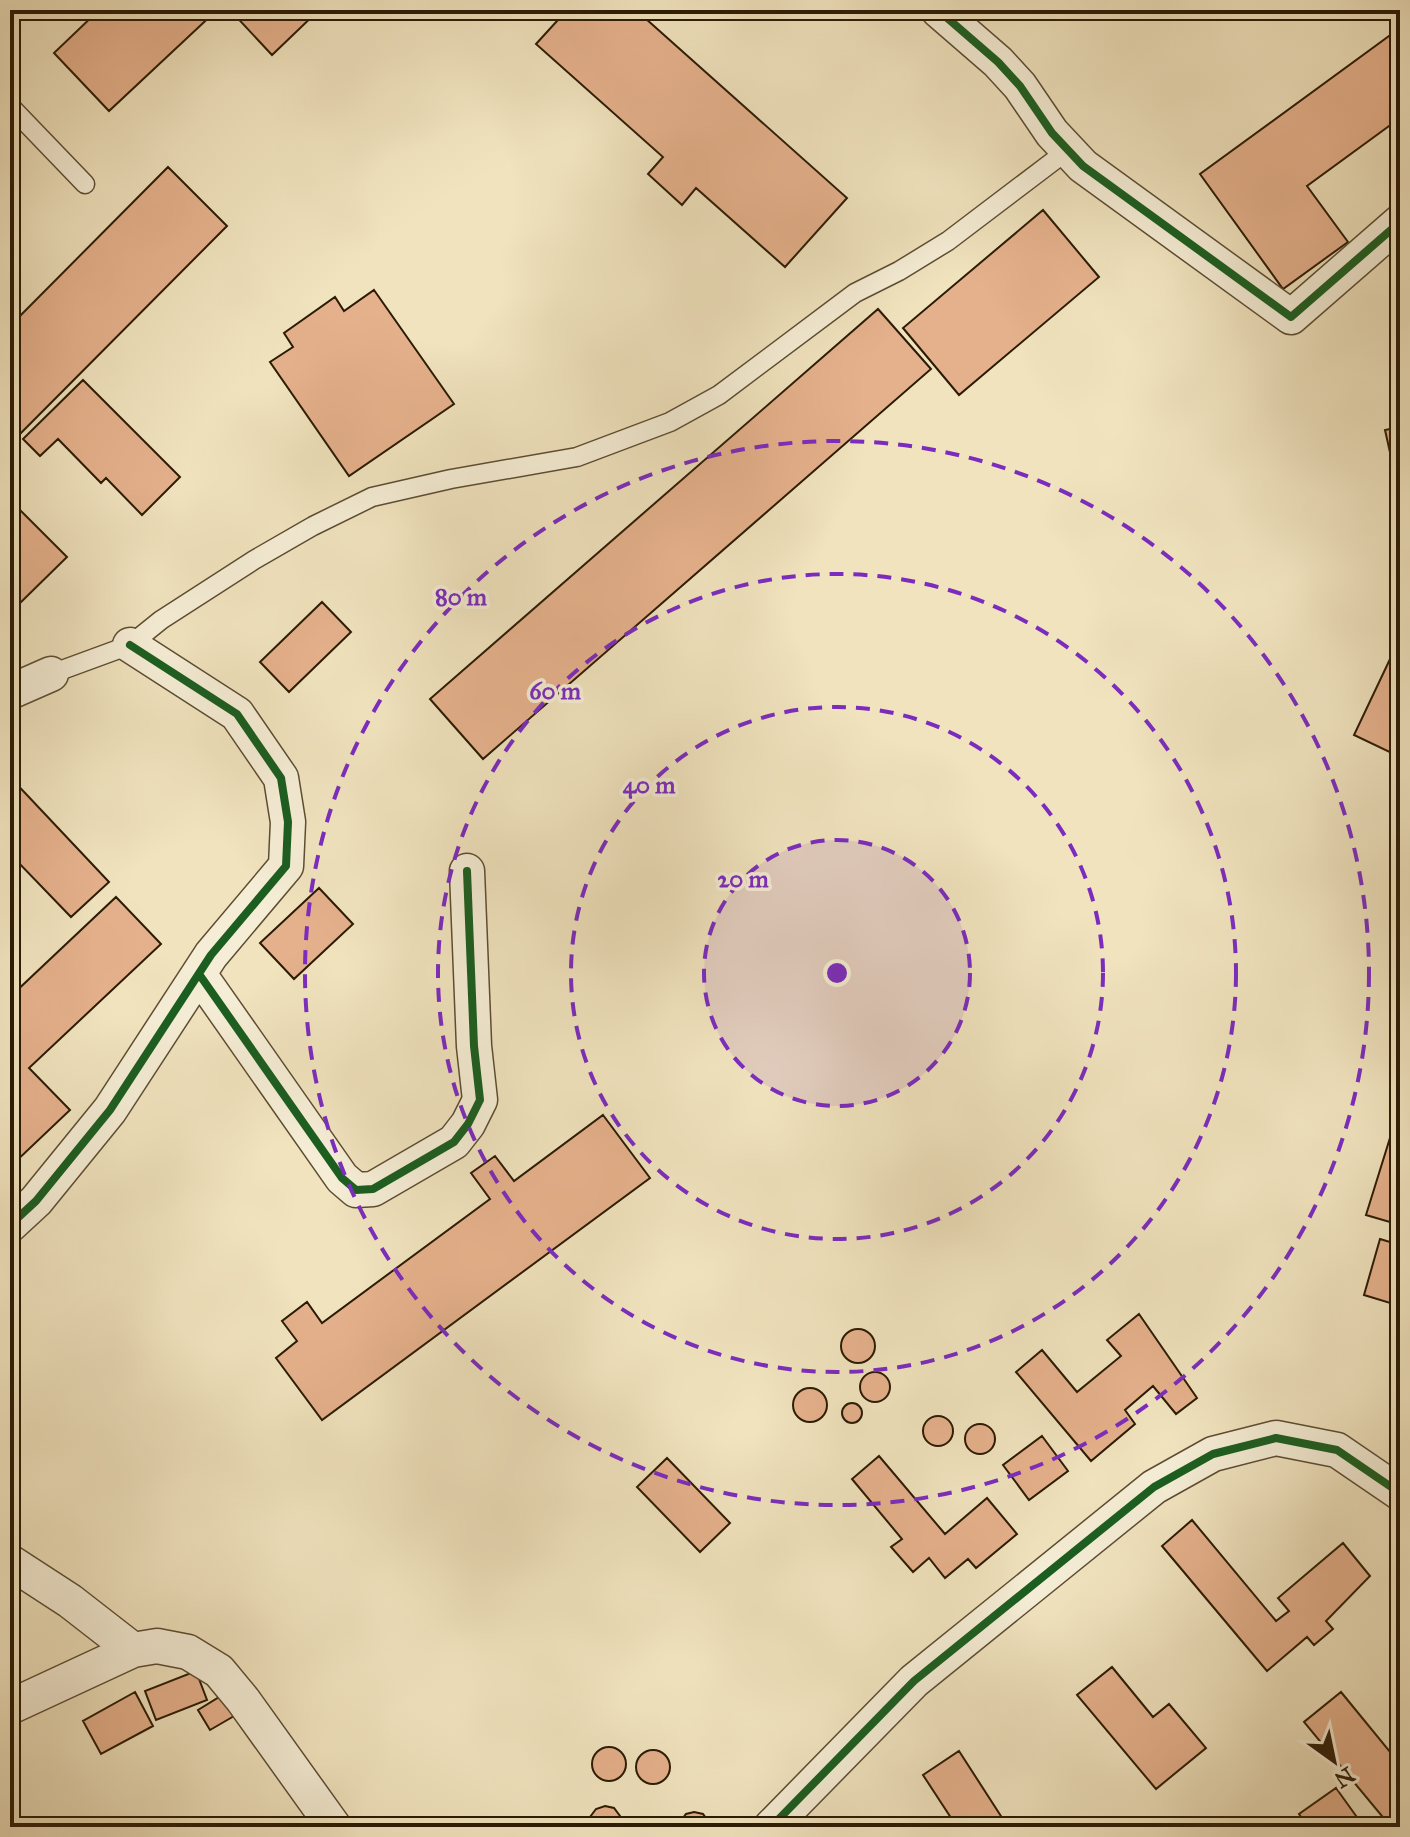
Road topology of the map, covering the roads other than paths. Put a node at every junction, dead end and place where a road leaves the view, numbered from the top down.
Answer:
1 (938, 10) edge
2 (10, 106) edge
3 (1068, 150) junction
4 (85, 184) dead end
5 (1400, 222) edge
6 (130, 645) junction
7 (51, 674) joint
8 (10, 692) edge
9 (467, 871) dead end
10 (199, 974) junction
11 (10, 1225) edge
12 (1400, 1493) edge
13 (10, 1562) edge
14 (133, 1650) junction
15 (10, 1707) edge
16 (334, 1827) edge
17 (771, 1827) edge

1 - 3 street
2 - 4 lane
3 - 5 street
3 - 6 lane
6 - 7 lane
6 - 10 street
7 - 8 street
9 - 10 street
10 - 11 street
12 - 17 street
13 - 14 street
14 - 15 street
14 - 16 street

